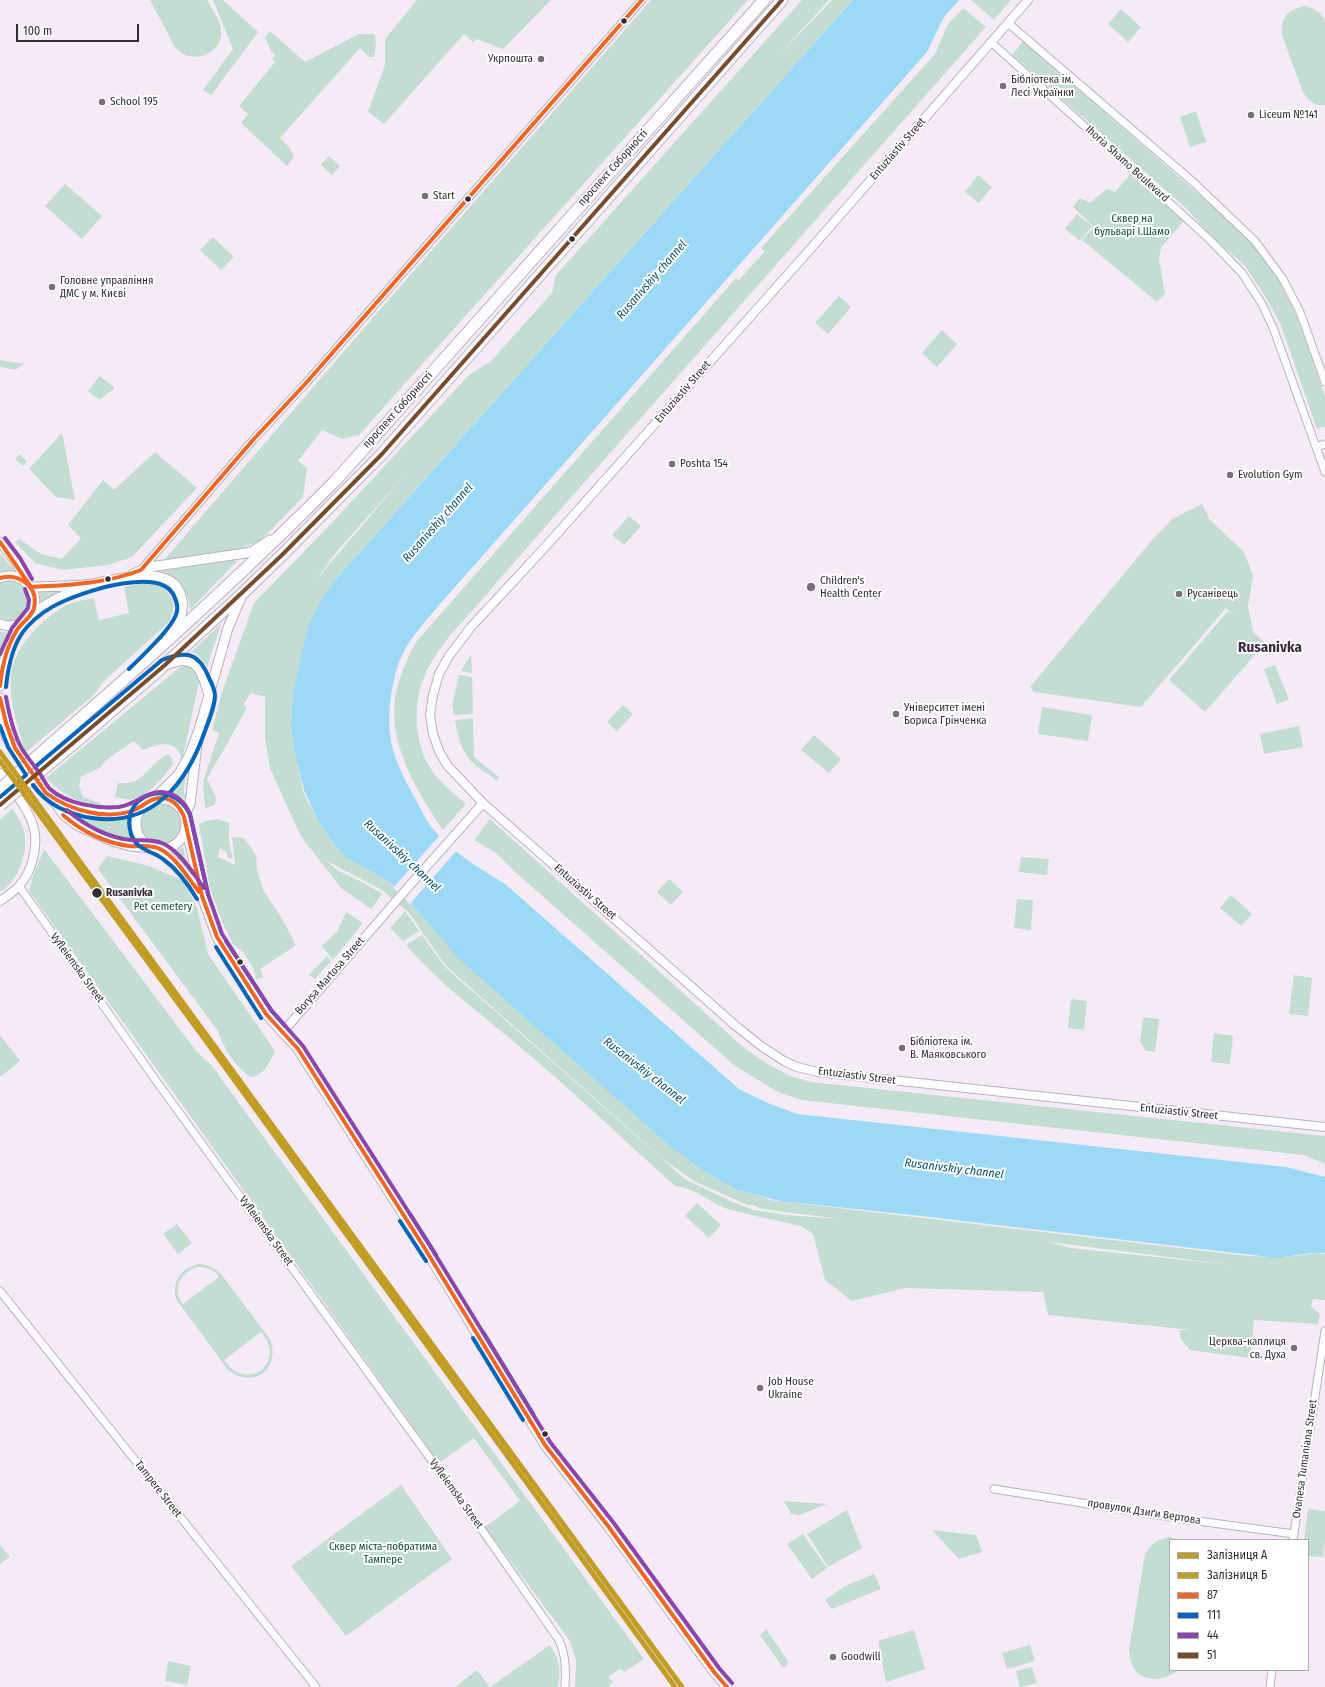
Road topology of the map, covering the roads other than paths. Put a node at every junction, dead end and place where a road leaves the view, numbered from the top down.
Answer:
1 (642, 0) edge
2 (764, 0) edge
3 (782, 0) edge
4 (1028, 0) edge
5 (1008, 23) junction
6 (992, 43) junction
7 (1325, 382) edge
8 (1325, 444) edge
9 (1316, 447) junction
10 (1325, 472) edge
11 (285, 531) junction
12 (0, 542) edge
13 (141, 570) junction
14 (126, 577) junction
15 (0, 578) edge
16 (29, 584) junction
17 (91, 584) junction
18 (243, 593) junction
19 (32, 613) junction
20 (22, 623) junction
21 (0, 624) edge
22 (165, 665) junction
23 (141, 666) junction
24 (0, 686) edge
25 (209, 695) junction
26 (0, 698) edge
27 (0, 721) edge
28 (199, 730) junction
29 (15, 749) junction
30 (0, 773) edge
31 (0, 789) edge
32 (46, 793) junction
33 (154, 799) junction
34 (484, 803) junction
35 (0, 805) edge
36 (143, 806) junction
37 (185, 814) junction
38 (186, 827) junction
39 (156, 849) junction
40 (19, 886) junction
41 (202, 896) junction
42 (0, 900) edge
43 (283, 1032) junction
44 (1325, 1127) edge
45 (0, 1291) edge
46 (1325, 1331) edge
47 (994, 1490) dead end
48 (1294, 1537) edge
49 (1272, 1671) edge
50 (316, 1687) edge
51 (565, 1687) edge
52 (726, 1687) edge
53 (1270, 1687) edge

1 - 13 street
2 - 11 highway, проспект Соборності
3 - 18 highway, проспект Соборності
4 - 5 street, Entuziastiv Street
5 - 6 street, Entuziastiv Street
5 - 7 street
6 - 9 street, Ihoria Shamo Boulevard
6 - 34 street, Entuziastiv Street
8 - 9 street
9 - 10 street, Ihoria Shamo Boulevard
11 - 13 main road
11 - 23 highway, проспект Соборності
12 - 16 street
13 - 14 main road
14 - 17 main road
14 - 23 main road
15 - 16 main road
16 - 17 main road
16 - 19 main road
17 - 19 main road
18 - 22 highway, проспект Соборності
18 - 25 main road
19 - 20 main road
20 - 21 main road
20 - 24 main road
22 - 25 main road
22 - 35 highway, проспект Соборності, bridge
23 - 31 highway, проспект Соборності, bridge
25 - 28 main road
26 - 29 main road
27 - 29 main road
28 - 33 main road
28 - 37 main road
29 - 32 main road
30 - 40 street
32 - 36 main road
32 - 39 main road
33 - 36 main road
33 - 37 main road
34 - 43 street, Borysa Martosa Street
34 - 44 street, Entuziastiv Street
36 - 39 main road
37 - 38 main road
38 - 39 main road
38 - 41 main road
39 - 41 main road
40 - 42 street
40 - 51 street, Vyfleiemska Street
41 - 43 main road
43 - 52 main road
45 - 50 street, Tampere Street
46 - 48 street, Ovanesa Tumaniana Street
47 - 48 street, провулок Дзиґи Вертова
49 - 53 street

